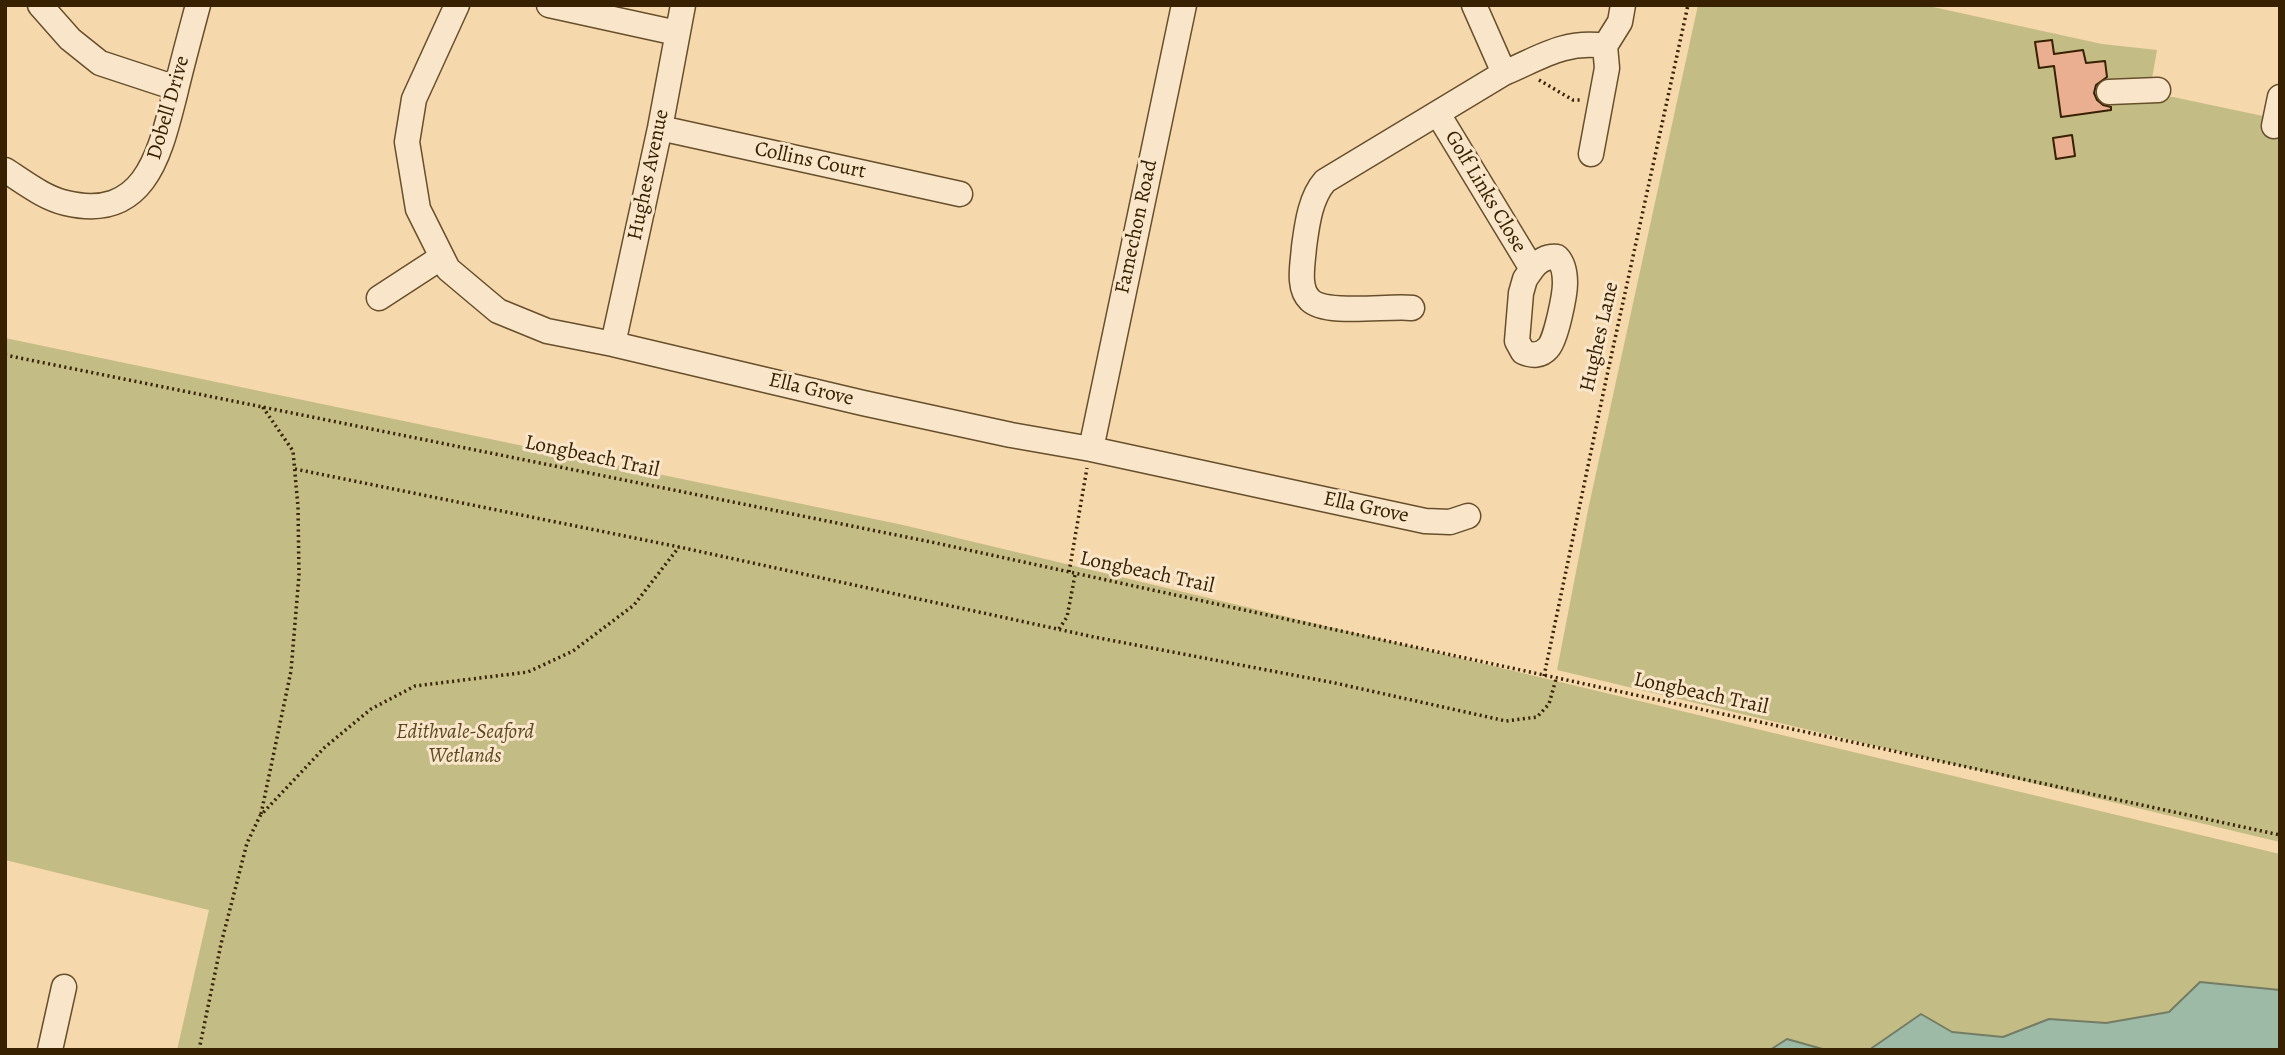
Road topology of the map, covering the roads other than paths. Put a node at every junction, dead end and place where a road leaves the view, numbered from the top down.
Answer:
1 (40, 5) edge
2 (198, 5) edge
3 (457, 5) edge
4 (549, 5) edge
5 (683, 5) edge
6 (1184, 5) edge
7 (1474, 5) edge
8 (1623, 5) edge
9 (677, 33) junction
10 (1605, 46) junction
11 (1504, 73) junction
12 (176, 88) junction
13 (2158, 90) dead end
14 (2109, 92) dead end
15 (2280, 97) edge
16 (1438, 114) junction
17 (2274, 125) dead end
18 (660, 128) junction
19 (1591, 154) dead end
20 (5, 170) edge
21 (960, 194) dead end
22 (442, 257) junction
23 (1532, 269) dead end
24 (379, 298) dead end
25 (1412, 308) dead end
26 (612, 344) junction
27 (1091, 449) junction
28 (1468, 516) dead end
29 (64, 987) dead end
30 (50, 1050) edge

1 - 12 street
2 - 12 street, Dobell Drive
3 - 22 street, Ella Grove
4 - 9 street
5 - 9 street, Hughes Avenue
6 - 27 street, Famechon Road
7 - 11 street
8 - 10 street
9 - 18 street, Hughes Avenue
10 - 11 street, Golf Links Close
10 - 19 street
11 - 16 street, Golf Links Close
12 - 20 street, Dobell Drive
13 - 14 street
15 - 17 street
16 - 23 street, Golf Links Close
16 - 25 street, Golf Links Close
18 - 21 street, Collins Court
18 - 26 street, Hughes Avenue
22 - 24 street
22 - 26 street, Ella Grove
26 - 27 street, Ella Grove
27 - 28 street, Ella Grove
29 - 30 street

